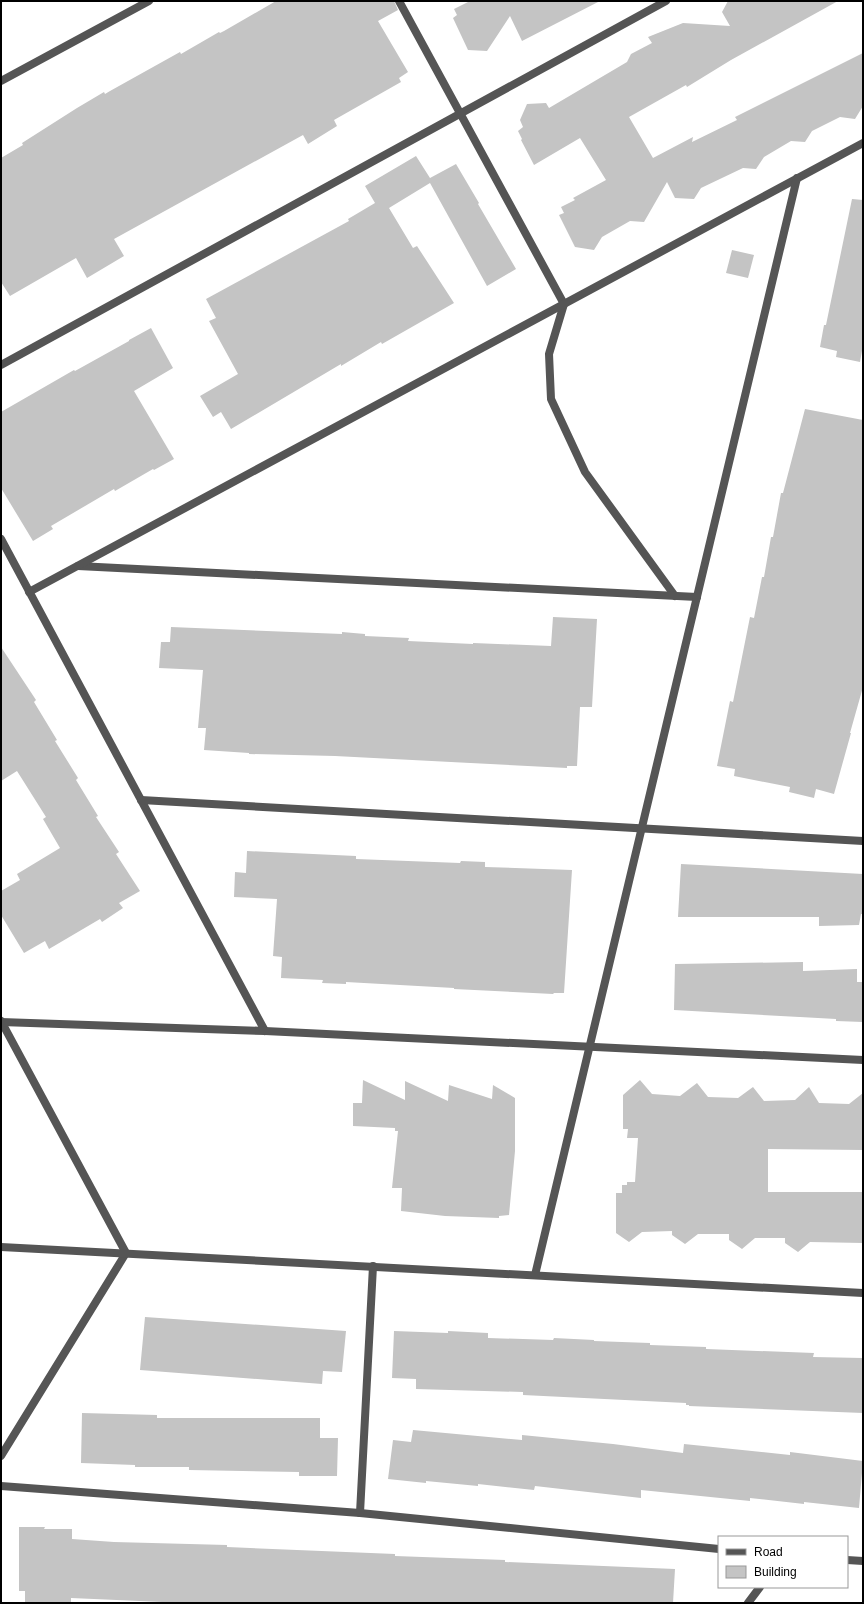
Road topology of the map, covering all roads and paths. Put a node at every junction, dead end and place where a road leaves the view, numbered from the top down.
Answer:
1 (149, 1) edge
2 (399, 1) edge
3 (666, 1) edge
4 (1, 80) edge
5 (460, 114) junction
6 (863, 143) edge
7 (797, 178) junction
8 (564, 304) junction
9 (1, 365) edge
10 (1, 539) edge
11 (77, 566) junction
12 (29, 592) junction
13 (674, 596) junction
14 (697, 597) junction
15 (141, 800) junction
16 (642, 828) junction
17 (863, 841) edge
18 (1, 1021) edge
19 (265, 1031) junction
20 (590, 1047) junction
21 (863, 1060) edge
22 (1, 1247) edge
23 (126, 1253) junction
24 (373, 1266) junction
25 (535, 1275) junction
26 (863, 1293) edge
27 (1, 1456) edge
28 (1, 1486) edge
29 (360, 1513) junction
30 (718, 1549) edge
31 (848, 1560) edge
32 (863, 1561) edge
33 (759, 1588) edge
34 (748, 1603) edge

1 - 4 street
2 - 5 street
3 - 5 street
5 - 8 street
5 - 9 street
6 - 7 street
7 - 8 street
7 - 14 street
8 - 11 street
8 - 13 street
10 - 12 street
11 - 12 street
11 - 13 street
12 - 15 street
13 - 14 street
14 - 16 street
15 - 16 street
15 - 19 street
16 - 17 street
16 - 20 street
18 - 19 street
18 - 23 street
19 - 20 street
20 - 21 street
20 - 25 street
22 - 23 street
23 - 24 street
23 - 27 street
24 - 25 street
24 - 29 street
25 - 26 street
28 - 29 street
29 - 30 street
31 - 32 street
33 - 34 street

